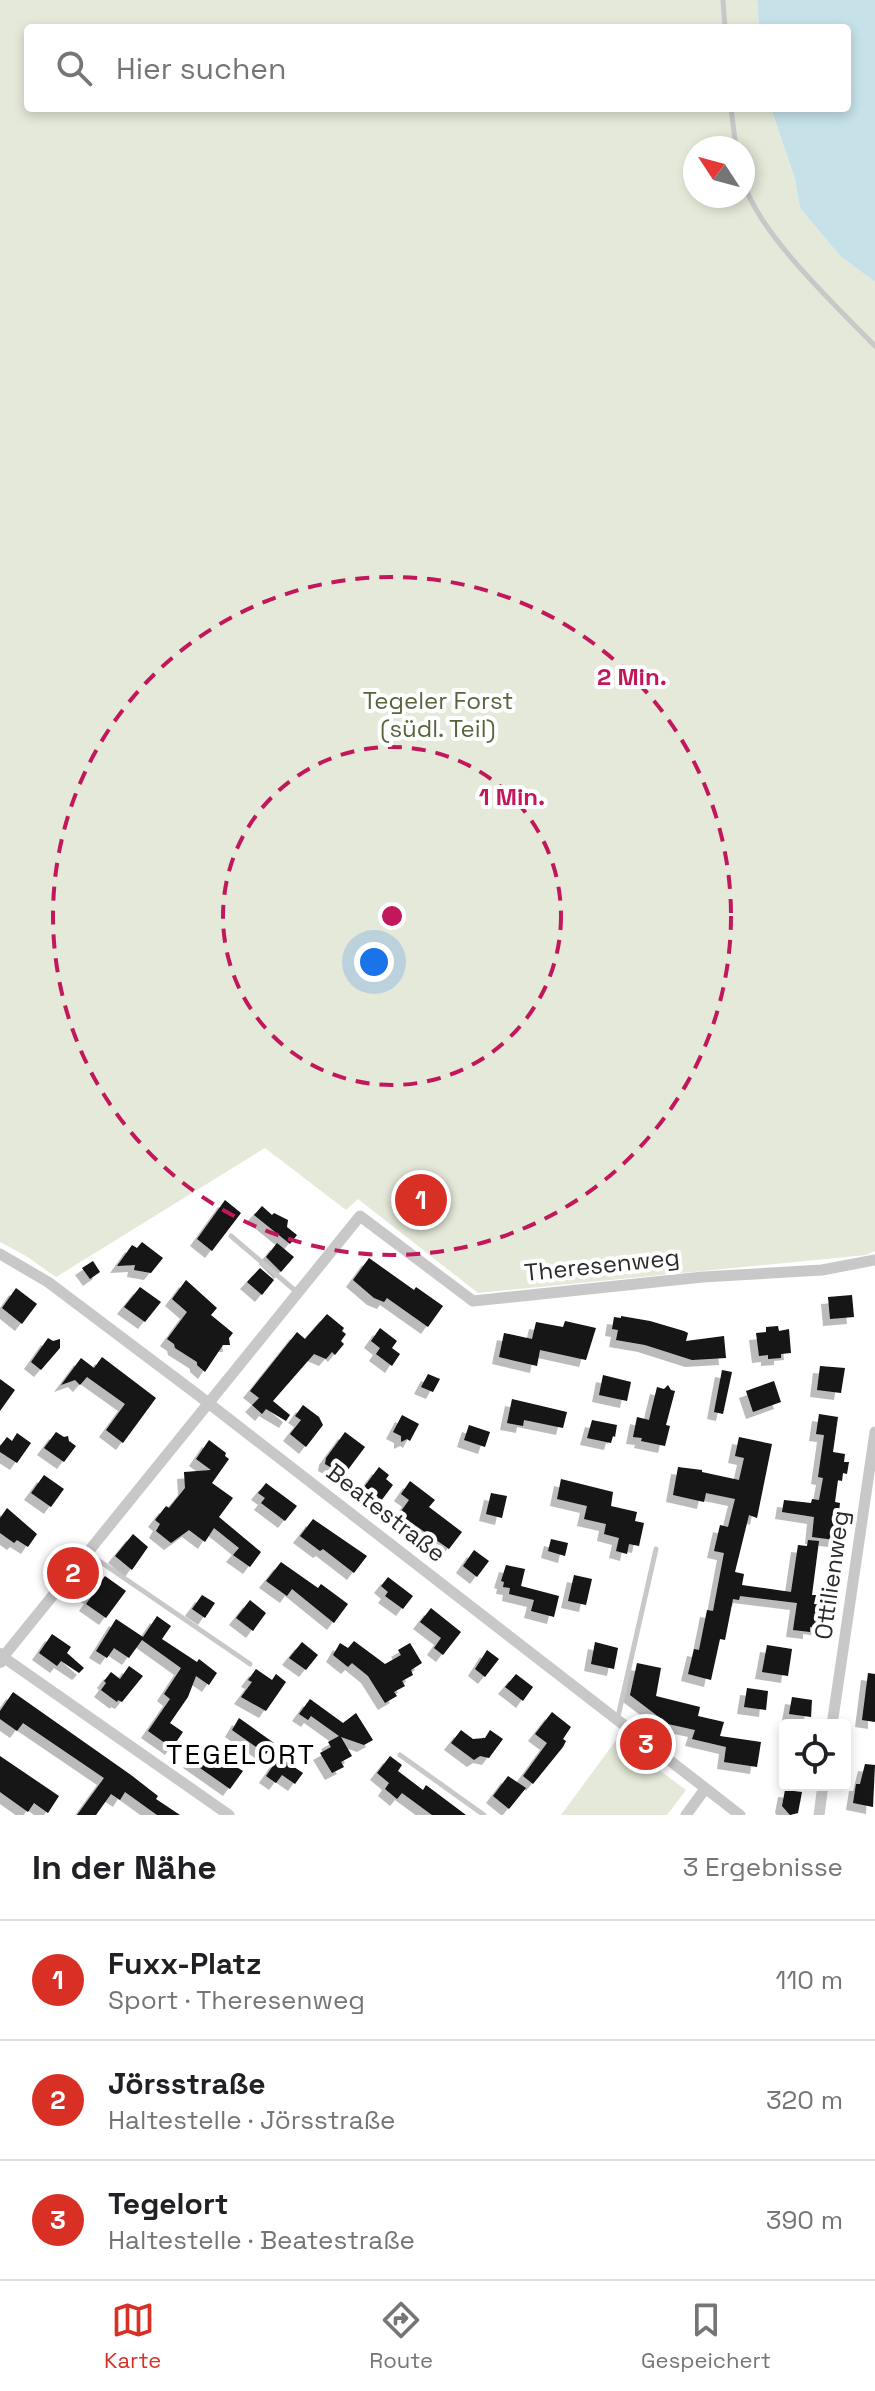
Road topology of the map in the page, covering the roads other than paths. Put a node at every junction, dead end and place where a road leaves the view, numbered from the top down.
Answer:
1 (723, 0) edge
2 (725, 24) edge
3 (732, 112) edge
4 (734, 136) edge
5 (755, 207) edge
6 (875, 346) edge
7 (231, 1236) dead end
8 (0, 1254) edge
9 (875, 1260) edge
10 (299, 1294) junction
11 (210, 1405) junction
12 (875, 1432) edge
13 (656, 1549) dead end
14 (88, 1553) junction
15 (1, 1657) edge
16 (250, 1664) dead end
17 (833, 1719) edge
18 (617, 1722) junction
19 (400, 1755) dead end
20 (705, 1789) junction
21 (822, 1791) edge
22 (229, 1815) edge
23 (484, 1815) edge
24 (686, 1815) edge
25 (740, 1815) edge
26 (819, 1815) edge

1 - 2 lane
3 - 4 lane
5 - 6 lane
7 - 10 lane
8 - 11 street, Beatestraße
9 - 10 street, Theresenweg
10 - 11 street
11 - 14 street
11 - 18 street, Beatestraße
12 - 17 street, Ottilienweg
13 - 18 lane
14 - 15 street
14 - 16 lane
15 - 22 street
18 - 20 street, Beatestraße
19 - 23 lane
20 - 24 street
20 - 25 street, Beatestraße
21 - 26 street

